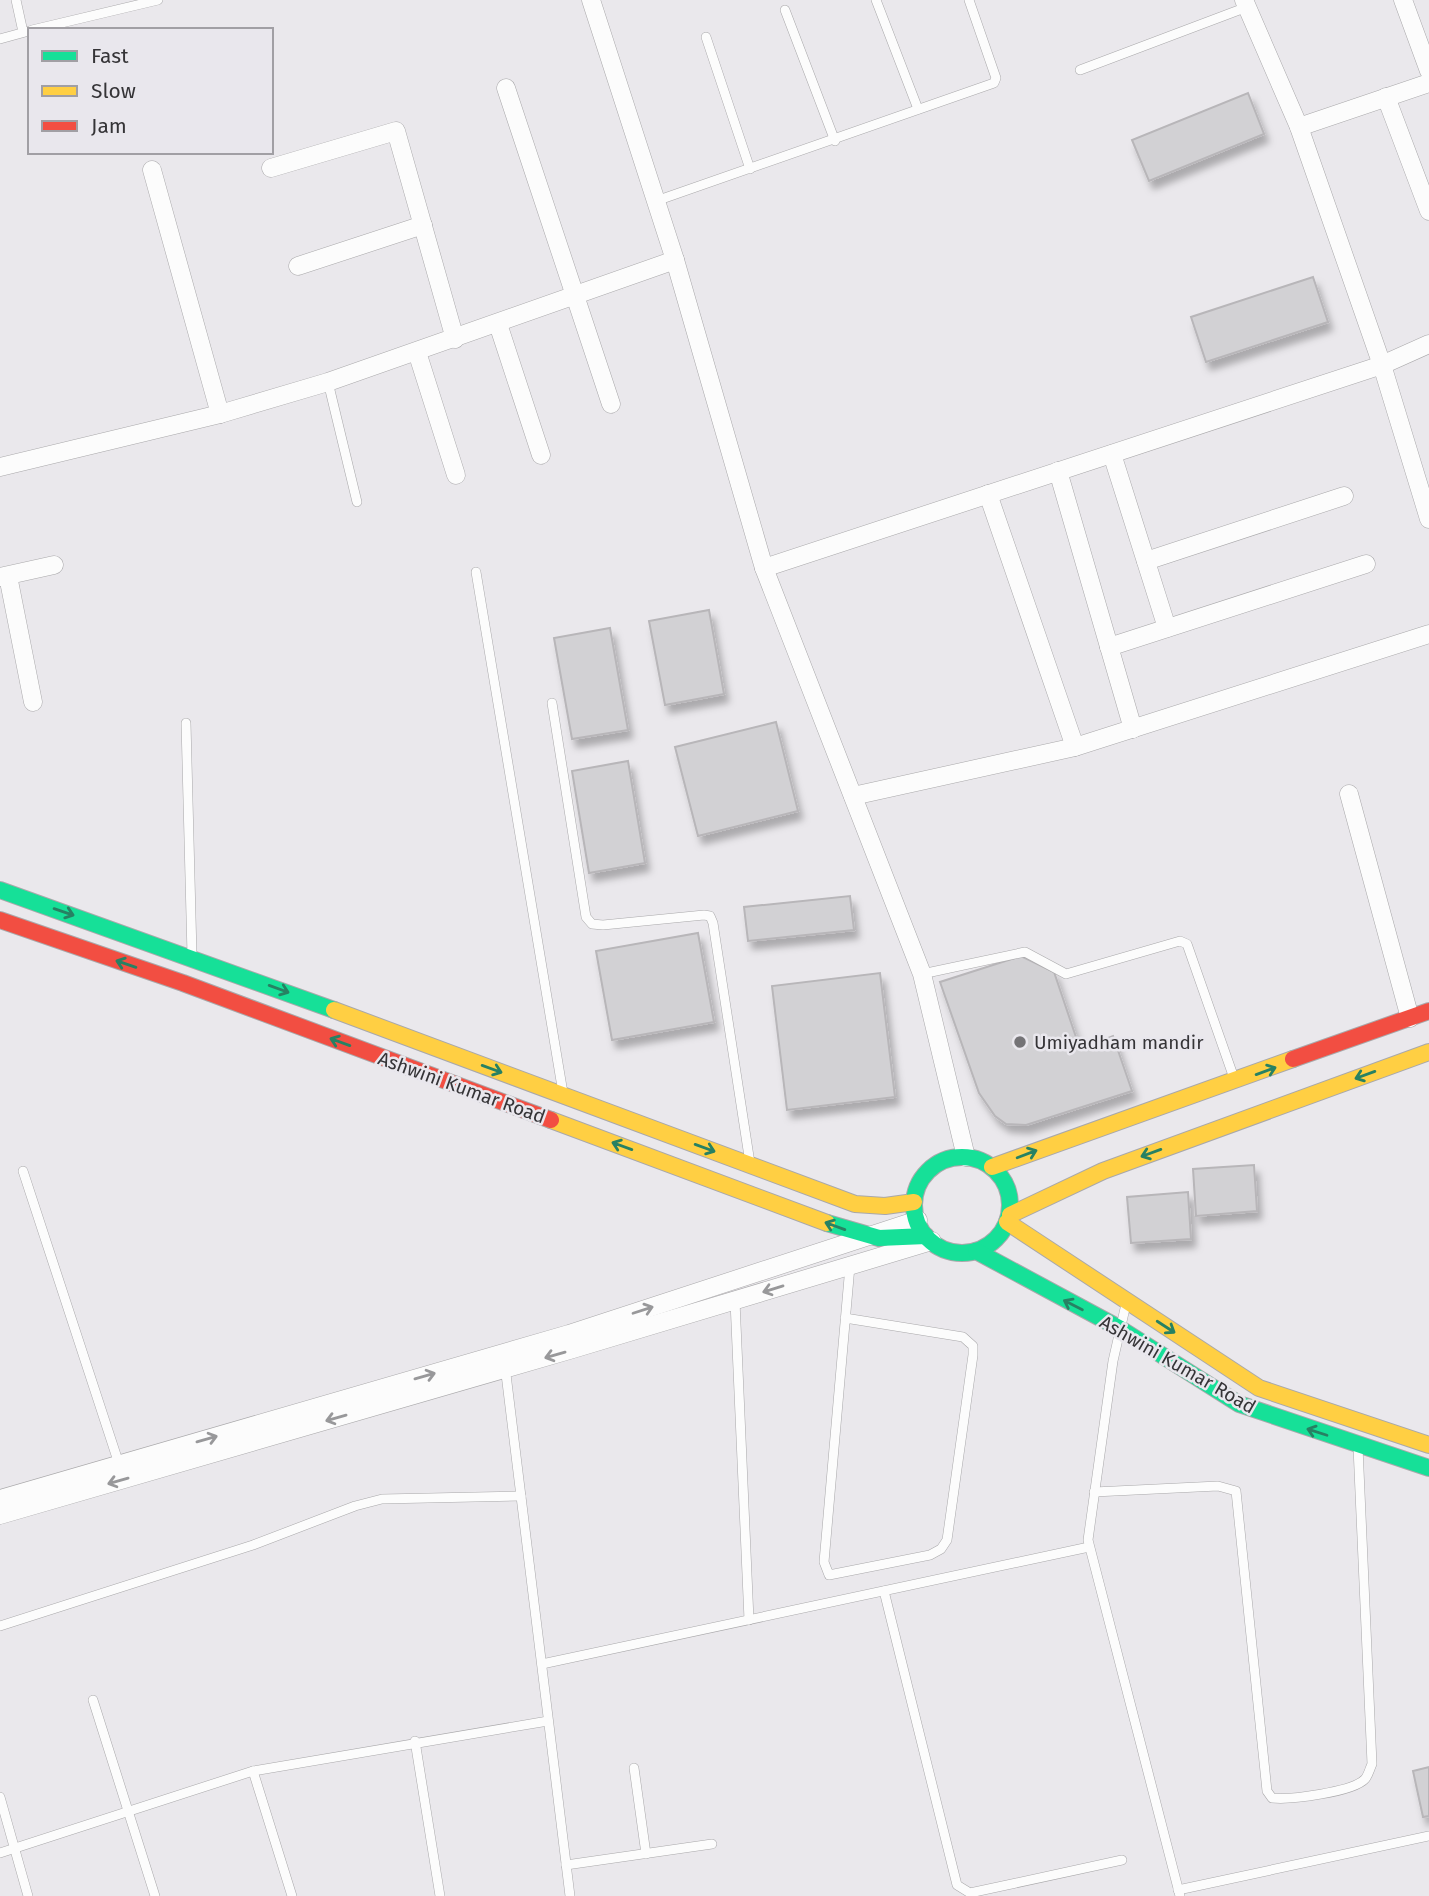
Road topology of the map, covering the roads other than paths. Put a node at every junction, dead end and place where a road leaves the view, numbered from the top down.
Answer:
1 (16, 0) edge
2 (158, 0) edge
3 (591, 0) edge
4 (876, 0) edge
5 (969, 0) edge
6 (1403, 0) edge
7 (144, 2) edge
8 (1246, 3) edge
9 (785, 10) dead end
10 (40, 28) edge
11 (28, 31) edge
12 (706, 37) dead end
13 (0, 39) edge
14 (1080, 70) dead end
15 (1429, 71) edge
16 (1429, 83) edge
17 (506, 88) dead end
18 (1385, 97) junction
19 (918, 109) junction
20 (1299, 127) junction
21 (835, 141) junction
22 (271, 168) dead end
23 (750, 169) junction
24 (152, 170) dead end
25 (1425, 187) edge
26 (656, 201) junction
27 (1429, 211) edge
28 (423, 225) junction
29 (675, 260) junction
30 (298, 266) dead end
31 (576, 295) junction
32 (498, 324) junction
33 (455, 339) junction
34 (1429, 344) edge
35 (417, 352) junction
36 (1382, 365) junction
37 (328, 382) junction
38 (611, 404) dead end
39 (220, 414) junction
40 (1112, 454) junction
41 (541, 455) dead end
42 (0, 467) edge
43 (1421, 469) edge
44 (1058, 471) junction
45 (456, 475) dead end
46 (988, 494) junction
47 (1344, 496) dead end
48 (357, 502) dead end
49 (1429, 519) edge
50 (1146, 561) junction
51 (1366, 564) dead end
52 (54, 565) dead end
53 (764, 568) junction
54 (476, 572) dead end
55 (4, 576) edge
56 (1167, 628) junction
57 (1429, 634) edge
58 (1109, 647) junction
59 (33, 702) dead end
60 (552, 703) dead end
61 (186, 723) dead end
62 (1133, 729) junction
63 (1075, 747) junction
64 (1349, 794) dead end
65 (853, 796) junction
66 (0, 890) edge
67 (0, 920) edge
68 (192, 957) junction
69 (922, 974) junction
70 (1429, 1011) edge
71 (1410, 1018) junction
72 (1429, 1052) edge
73 (1236, 1082) junction
74 (563, 1095) junction
75 (966, 1157) junction
76 (750, 1165) junction
77 (992, 1167) junction
78 (23, 1171) dead end
79 (914, 1202) junction
80 (1008, 1218) junction
81 (925, 1232) junction
82 (873, 1237) junction
83 (976, 1251) junction
84 (850, 1266) junction
85 (735, 1301) junction
86 (1127, 1301) junction
87 (845, 1318) junction
88 (1119, 1328) junction
89 (504, 1361) junction
90 (1358, 1445) junction
91 (1429, 1445) edge
92 (118, 1464) junction
93 (1429, 1468) edge
94 (1094, 1492) junction
95 (521, 1496) junction
96 (0, 1499) edge
97 (0, 1515) edge
98 (1089, 1546) junction
99 (884, 1591) junction
100 (749, 1620) junction
101 (0, 1626) edge
102 (541, 1664) junction
103 (93, 1700) dead end
104 (548, 1721) junction
105 (415, 1741) junction
106 (634, 1768) dead end
107 (253, 1771) junction
108 (0, 1797) edge
109 (129, 1810) junction
110 (1429, 1836) edge
111 (712, 1844) dead end
112 (15, 1848) junction
113 (0, 1853) edge
114 (646, 1854) junction
115 (1122, 1860) dead end
116 (566, 1865) junction
117 (1179, 1893) edge
118 (28, 1896) edge
119 (155, 1896) edge
120 (292, 1896) edge
121 (440, 1896) edge
122 (570, 1896) edge

1 - 11 lane
2 - 7 lane
3 - 26 street
4 - 19 lane
5 - 19 lane
6 - 15 street
7 - 10 lane
8 - 14 lane
8 - 20 street
9 - 21 lane
11 - 13 lane
12 - 23 lane
16 - 18 street
17 - 31 street
18 - 20 street
18 - 25 street
19 - 21 lane
20 - 36 street
21 - 23 lane
22 - 28 street
23 - 26 lane
24 - 39 street
25 - 27 street
26 - 29 street
28 - 30 street
28 - 33 street
29 - 31 street
29 - 53 street
31 - 32 street
31 - 38 street
32 - 33 street
32 - 41 street
33 - 35 street
34 - 36 street
35 - 37 street
35 - 45 street
36 - 40 street
36 - 43 street
37 - 39 street
37 - 48 lane
39 - 42 street
40 - 44 street
40 - 50 street
43 - 49 street
44 - 46 street
44 - 58 street
46 - 53 street
46 - 63 street
47 - 50 street
50 - 56 street
51 - 56 street
52 - 55 street
53 - 65 street
54 - 74 lane
55 - 59 street
56 - 58 street
57 - 62 street
58 - 62 street
60 - 76 lane
61 - 68 lane
62 - 63 street
63 - 65 street
64 - 71 street
65 - 69 street
66 -> 68 main road, Ashwini Kumar Road
82 -> 67 main road, Ashwini Kumar Road
68 -> 74 main road, Ashwini Kumar Road
69 - 73 lane
69 - 75 street
70 - 71 main road
73 -> 71 main road
72 -> 80 main road
77 -> 73 main road
74 -> 76 main road, Ashwini Kumar Road
75 - 77 main road
75 - 79 main road
76 - 79 main road, Ashwini Kumar Road
77 - 80 main road
78 - 92 lane
79 - 81 main road
80 - 83 main road
80 - 86 main road, Ashwini Kumar Road
81 - 82 street
81 - 83 main road
81 - 84 street
89 -> 82 street
88 -> 83 main road, Ashwini Kumar Road
84 -> 85 street
84 - 87 lane
85 -> 89 street
85 - 100 lane
86 - 88 lane
86 -> 91 main road, Ashwini Kumar Road
87 - 87 lane
90 -> 88 main road, Ashwini Kumar Road
88 - 94 lane
92 -> 89 street
89 - 95 lane
89 -> 97 street
90 - 93 main road, Ashwini Kumar Road
90 - 94 lane
92 - 96 street
94 - 98 lane
95 - 101 lane
95 - 102 lane
98 - 99 lane
98 - 117 lane
99 - 100 lane
99 - 115 lane
100 - 102 lane
102 - 104 lane
103 - 109 lane
104 - 105 lane
104 - 116 lane
105 - 107 lane
105 - 121 lane
106 - 114 lane
107 - 109 lane
107 - 120 lane
108 - 112 lane
109 - 112 lane
109 - 119 lane
110 - 117 lane
111 - 114 lane
112 - 113 lane
112 - 118 lane
114 - 116 lane
116 - 122 lane

